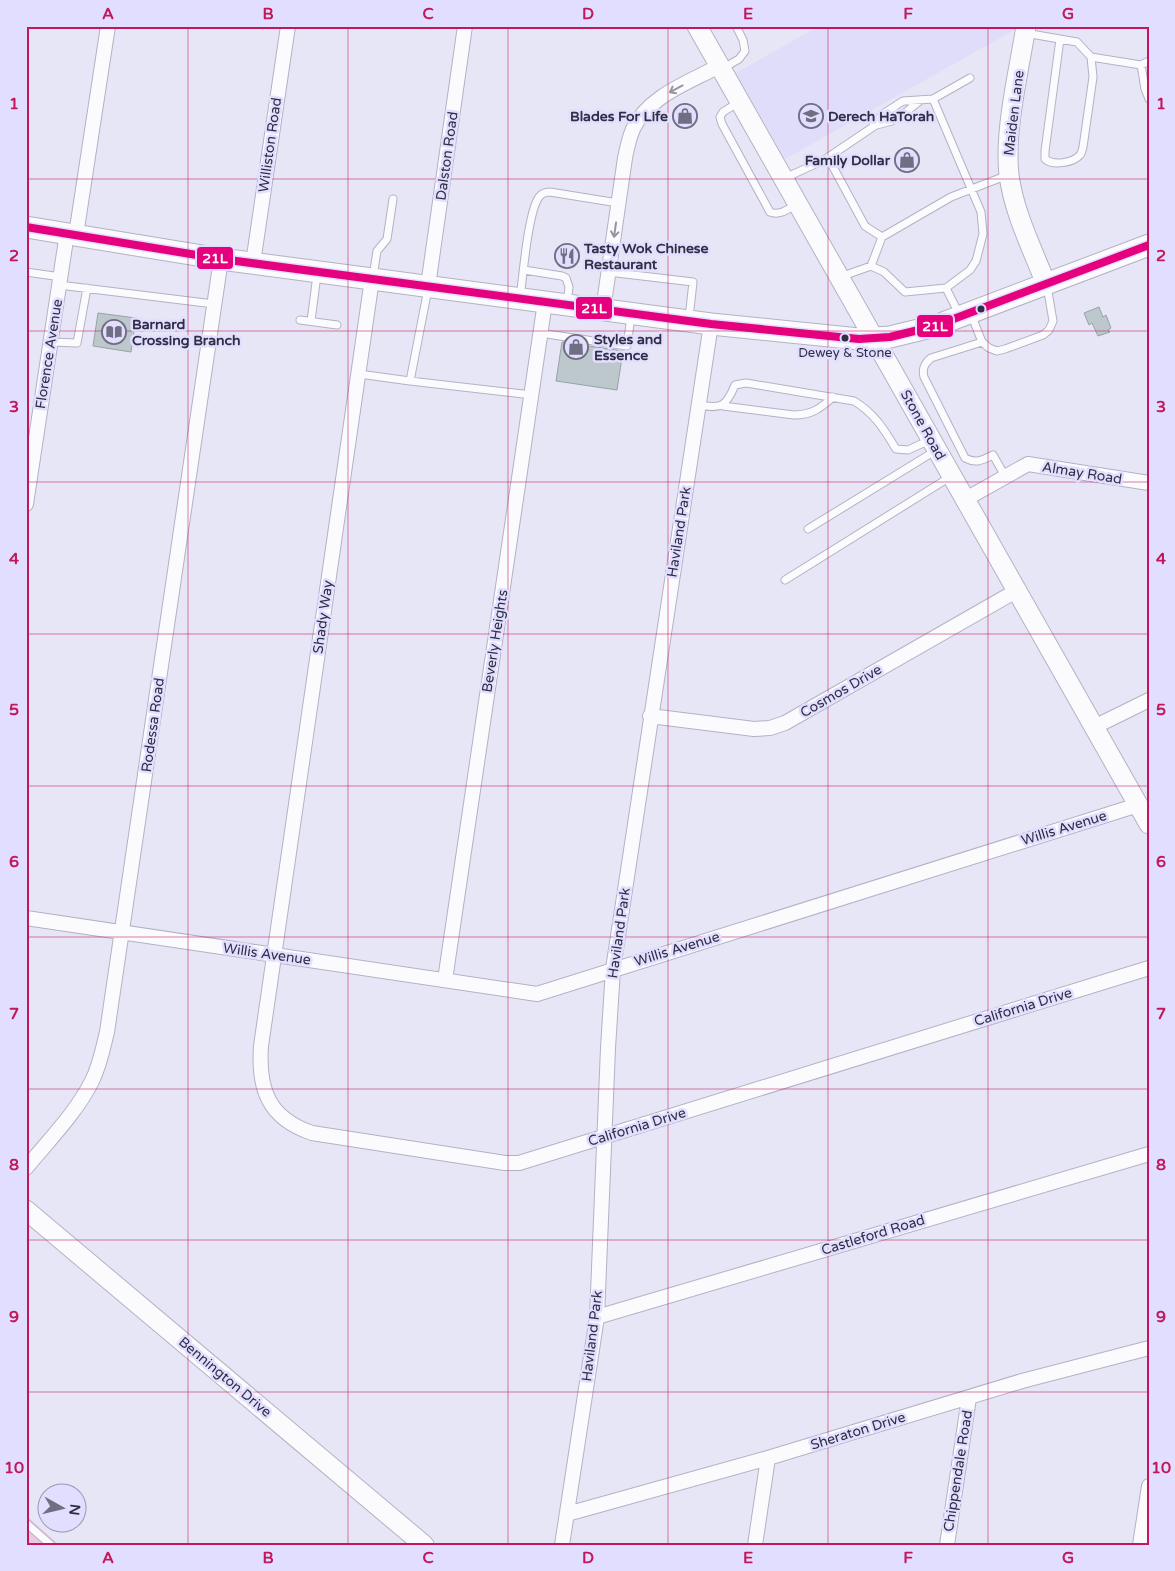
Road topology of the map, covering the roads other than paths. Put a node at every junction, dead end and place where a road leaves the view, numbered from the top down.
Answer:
1 (108, 26) edge
2 (288, 26) edge
3 (465, 26) edge
4 (697, 26) edge
5 (736, 26) edge
6 (1025, 30) edge
7 (1060, 39) junction
8 (1091, 57) junction
9 (1149, 61) edge
10 (1141, 65) junction
11 (720, 68) junction
12 (970, 78) dead end
13 (1149, 98) edge
14 (933, 99) junction
15 (921, 100) junction
16 (740, 102) junction
17 (906, 112) dead end
18 (892, 121) dead end
19 (872, 126) junction
20 (824, 160) junction
21 (1009, 175) junction
22 (784, 179) junction
23 (972, 189) junction
24 (393, 199) dead end
25 (618, 203) junction
26 (798, 204) junction
27 (26, 227) edge
28 (72, 234) junction
29 (882, 237) junction
30 (1149, 245) edge
31 (221, 259) junction
32 (253, 263) junction
33 (871, 266) junction
34 (524, 270) junction
35 (26, 272) edge
36 (318, 272) junction
37 (608, 272) junction
38 (839, 277) junction
39 (372, 279) junction
40 (60, 281) junction
41 (1046, 284) junction
42 (428, 286) junction
43 (87, 288) junction
44 (946, 288) junction
45 (520, 298) junction
46 (545, 302) junction
47 (214, 304) junction
48 (567, 305) junction
49 (603, 310) junction
50 (631, 314) junction
51 (965, 315) junction
52 (300, 320) dead end
53 (311, 321) junction
54 (689, 321) junction
55 (711, 324) junction
56 (337, 325) dead end
57 (540, 333) junction
58 (875, 339) junction
59 (51, 342) junction
60 (982, 342) junction
61 (359, 374) junction
62 (410, 381) junction
63 (532, 395) junction
64 (833, 397) junction
65 (698, 405) junction
66 (723, 406) junction
67 (934, 445) junction
68 (951, 476) junction
69 (1005, 476) junction
70 (1149, 484) edge
71 (964, 500) junction
72 (26, 504) edge
73 (808, 529) dead end
74 (785, 580) dead end
75 (1016, 592) junction
76 (1149, 700) edge
77 (650, 716) junction
78 (1094, 727) junction
79 (1138, 805) junction
80 (1149, 824) edge
81 (26, 918) edge
82 (123, 932) junction
83 (273, 954) junction
84 (1149, 968) edge
85 (613, 969) junction
86 (445, 980) junction
87 (604, 1138) junction
88 (1149, 1154) edge
89 (26, 1168) edge
90 (26, 1210) edge
91 (597, 1317) junction
92 (1149, 1348) edge
93 (969, 1398) junction
94 (768, 1458) junction
95 (1149, 1486) edge
96 (567, 1514) junction
97 (26, 1523) edge
98 (51, 1545) edge
99 (424, 1545) edge
100 (562, 1545) edge
101 (755, 1545) edge
102 (947, 1545) edge
103 (1140, 1545) edge

1 - 28 street, Florence Avenue
2 - 32 street, Williston Road
3 - 42 street, Dalston Road
4 - 11 street, Stone Road
5 - 11 lane
6 - 7 lane
6 - 21 street, Maiden Lane
7 - 8 lane
7 - 8 lane
8 - 10 lane
9 - 10 lane
10 - 13 lane
11 - 16 street, Stone Road
11 -> 25 street
12 - 14 lane
14 - 15 lane
14 - 23 lane
15 - 17 lane
15 - 19 lane
16 - 22 street, Stone Road
16 - 26 lane
18 - 19 lane
19 - 20 lane
20 - 22 lane
20 - 29 lane
21 - 23 lane
21 - 41 street, Maiden Lane
22 - 26 street, Stone Road
23 - 29 lane
23 - 44 lane
24 - 39 lane
25 - 34 lane
25 -> 37 street
26 - 38 street, Stone Road
27 - 28 main road
28 - 31 main road
28 - 40 street, Florence Avenue
29 - 33 lane
30 - 41 main road
31 - 32 main road
31 - 47 street, Rodessa Road
32 - 36 main road
33 - 38 lane
33 - 44 lane
34 - 45 lane
34 - 48 lane
35 - 40 lane
36 - 39 main road
36 - 53 lane
37 - 49 street
37 - 54 lane
38 - 58 street, Stone Road
39 - 42 main road
39 - 61 street, Shady Way
40 - 43 lane
40 - 59 street, Florence Avenue
41 - 51 main road
41 - 60 lane
42 - 45 main road
42 - 62 lane
43 - 47 lane
43 - 59 lane
44 - 51 lane
45 - 46 main road
46 - 48 main road
46 - 57 street, Beverly Heights
47 - 82 street, Rodessa Road
48 - 49 main road
49 - 50 main road
50 - 54 main road
50 - 57 lane
51 - 58 main road
51 - 60 lane
52 - 53 lane
53 - 56 lane
54 - 55 main road
55 - 58 main road
55 - 65 street, Haviland Park
57 - 63 street, Beverly Heights
58 - 67 street, Stone Road
59 - 72 street, Florence Avenue
60 - 69 lane
61 - 62 lane
61 - 83 street, Shady Way
62 - 63 lane
63 - 86 street, Beverly Heights
64 - 66 lane
64 - 66 lane
64 - 67 lane
65 - 66 lane
65 - 77 street, Haviland Park
67 - 68 street, Stone Road
67 - 73 lane
68 - 71 street, Stone Road
68 - 74 lane
69 - 70 street, Almay Road
69 - 71 street, Almay Road
71 - 75 street, Stone Road
75 - 77 street, Cosmos Drive
75 - 78 street, Stone Road
76 - 78 street
77 - 85 street, Haviland Park
78 - 79 street, Stone Road
79 - 80 street, Stone Road
79 - 85 street, Willis Avenue
81 - 82 street, Willis Avenue
82 - 83 street, Willis Avenue
82 - 89 street, Rodessa Road
83 - 86 street, Willis Avenue
83 - 87 street, California Drive
84 - 87 street, California Drive
85 - 86 street, Willis Avenue
85 - 87 street, Haviland Park
87 - 91 street, Haviland Park
88 - 91 street, Castleford Road
90 - 99 street, Bennington Drive
91 - 96 street, Haviland Park
92 - 93 street, Sheraton Drive
93 - 94 street, Sheraton Drive
93 - 102 street, Chippendale Road
94 - 96 street, Sheraton Drive
94 - 101 street
95 - 103 street
96 - 100 street, Haviland Park
97 - 98 lane

